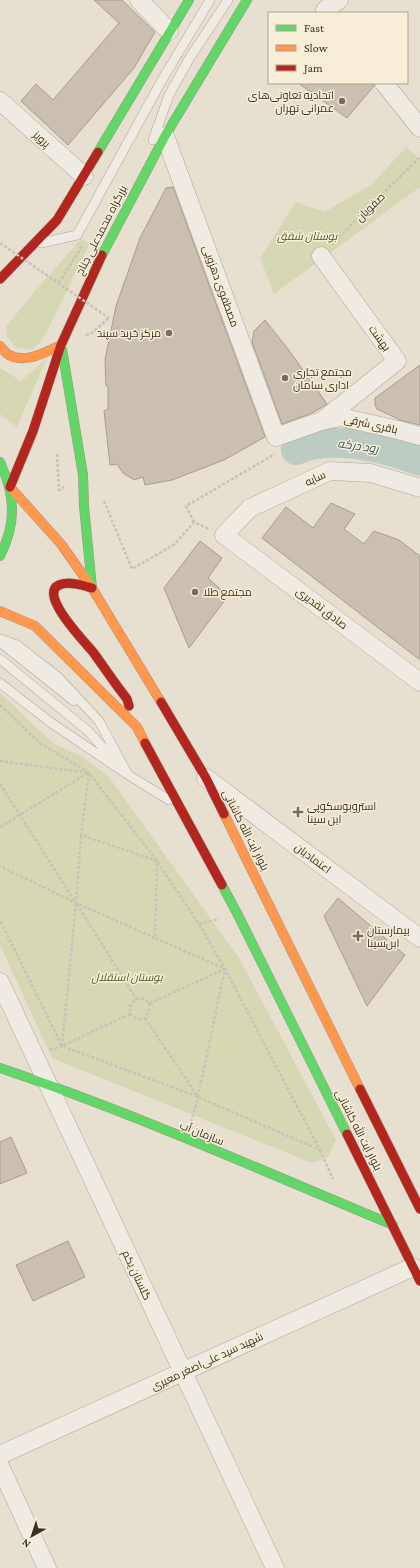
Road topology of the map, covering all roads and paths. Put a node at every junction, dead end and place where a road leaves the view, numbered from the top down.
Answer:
1 (139, 0) edge
2 (189, 0) edge
3 (210, 0) edge
4 (228, 0) edge
5 (247, 0) edge
6 (169, 30) junction
7 (385, 84) edge
8 (0, 101) edge
9 (420, 128) edge
10 (165, 136) junction
11 (420, 157) edge
12 (137, 169) dead end
13 (84, 176) junction
14 (0, 243) edge
15 (33, 245) junction
16 (97, 246) dead end
17 (78, 253) dead end
18 (321, 256) joint
19 (90, 276) junction
20 (0, 279) edge
21 (59, 283) junction
22 (92, 333) dead end
23 (61, 345) junction
24 (0, 346) edge
25 (321, 421) junction
26 (420, 436) edge
27 (276, 445) junction
28 (57, 454) dead end
29 (0, 462) edge
30 (83, 474) junction
31 (10, 487) junction
32 (420, 488) edge
33 (102, 497) dead end
34 (194, 522) junction
35 (224, 535) junction
36 (0, 556) edge
37 (92, 588) junction
38 (0, 611) edge
39 (0, 641) edge
40 (0, 659) edge
41 (420, 682) edge
42 (0, 683) edge
43 (0, 705) edge
44 (137, 727) junction
45 (0, 761) edge
46 (89, 772) junction
47 (127, 774) junction
48 (206, 778) junction
49 (0, 784) edge
50 (178, 806) junction
51 (20, 814) junction
52 (0, 827) edge
53 (82, 835) junction
54 (157, 861) junction
55 (0, 866) edge
56 (76, 903) junction
57 (0, 920) edge
58 (154, 938) junction
59 (420, 938) edge
60 (225, 969) junction
61 (0, 982) edge
62 (136, 999) junction
63 (150, 1003) junction
64 (130, 1014) junction
65 (145, 1018) junction
66 (62, 1046) junction
67 (34, 1054) junction
68 (0, 1068) edge
69 (48, 1084) junction
70 (198, 1097) junction
71 (186, 1139) junction
72 (420, 1209) edge
73 (393, 1225) junction
74 (417, 1274) edge
75 (183, 1372) junction
76 (0, 1455) edge
77 (0, 1466) edge
78 (47, 1568) edge
79 (275, 1568) edge

1 - 6 street
2 - 6 main road
3 - 15 lane
4 - 12 lane
5 - 10 main road, بزرگراه محمدعلی جناح
6 - 13 main road
7 - 9 street
8 - 13 street, پرویز
10 - 19 main road, بزرگراه محمدعلی جناح
10 - 27 street, مصطفوی دهزویی
11 - 18 path, صفویان
13 - 15 main road
14 - 21 path, bridge
15 - 20 main road
16 - 19 lane
17 - 21 path
18 - 25 street, بهشت
19 - 23 main road, بزرگراه محمدعلی جناح
21 - 22 path, bridge
23 - 24 main road
23 - 30 main road
23 - 31 main road, بزرگراه محمدعلی جناح
25 - 26 street, باقری شرقی
25 - 27 street, باقری شرقی
27 - 34 path
28 - 30 path
29 - 31 main road
30 - 37 main road
31 - 36 main road
31 - 37 main road, بلوار آیت الله کاشانی
32 - 35 street, سایه
33 - 34 path
34 - 35 path
35 - 41 street, صادق تقدیری
37 - 44 main road
37 - 48 main road, بلوار آیت الله کاشانی
38 - 44 main road, بلوار آیت الله کاشانی
39 - 47 lane
40 - 47 lane
42 - 47 lane
43 - 46 path
44 - 50 main road, بلوار آیت الله کاشانی
45 - 46 path
46 - 51 path
46 - 53 path
46 - 54 path
47 - 50 lane
48 - 59 street, اعتمادیان
48 - 72 main road, بلوار آیت الله کاشانی
49 - 51 path
50 - 73 main road, بلوار آیت الله کاشانی
51 - 52 path
51 - 56 path
53 - 54 path
53 - 56 path
54 - 58 path
54 - 60 path
55 - 56 path
56 - 58 path
56 - 62 path
56 - 66 path
57 - 66 path
58 - 60 path
60 - 63 path
60 - 70 path
60 - 70 path
61 - 67 street, گلستان یکم
62 - 63 path
62 - 64 path
63 - 65 path
64 - 65 path
64 - 66 path
65 - 70 path
66 - 67 path
66 - 70 path
67 - 69 street, گلستان یکم
68 - 69 main road, سازمان آب
69 - 71 main road, سازمان آب
69 - 75 street, گلستان یکم
70 - 71 path
71 - 73 main road, سازمان آب
73 - 74 main road, بلوار آیت الله کاشانی
74 - 75 street, شهید سید علی‌اصغر معیری
75 - 76 street, شهید سید علی‌اصغر معیری
75 - 79 street, گلستان یکم
77 - 78 street

